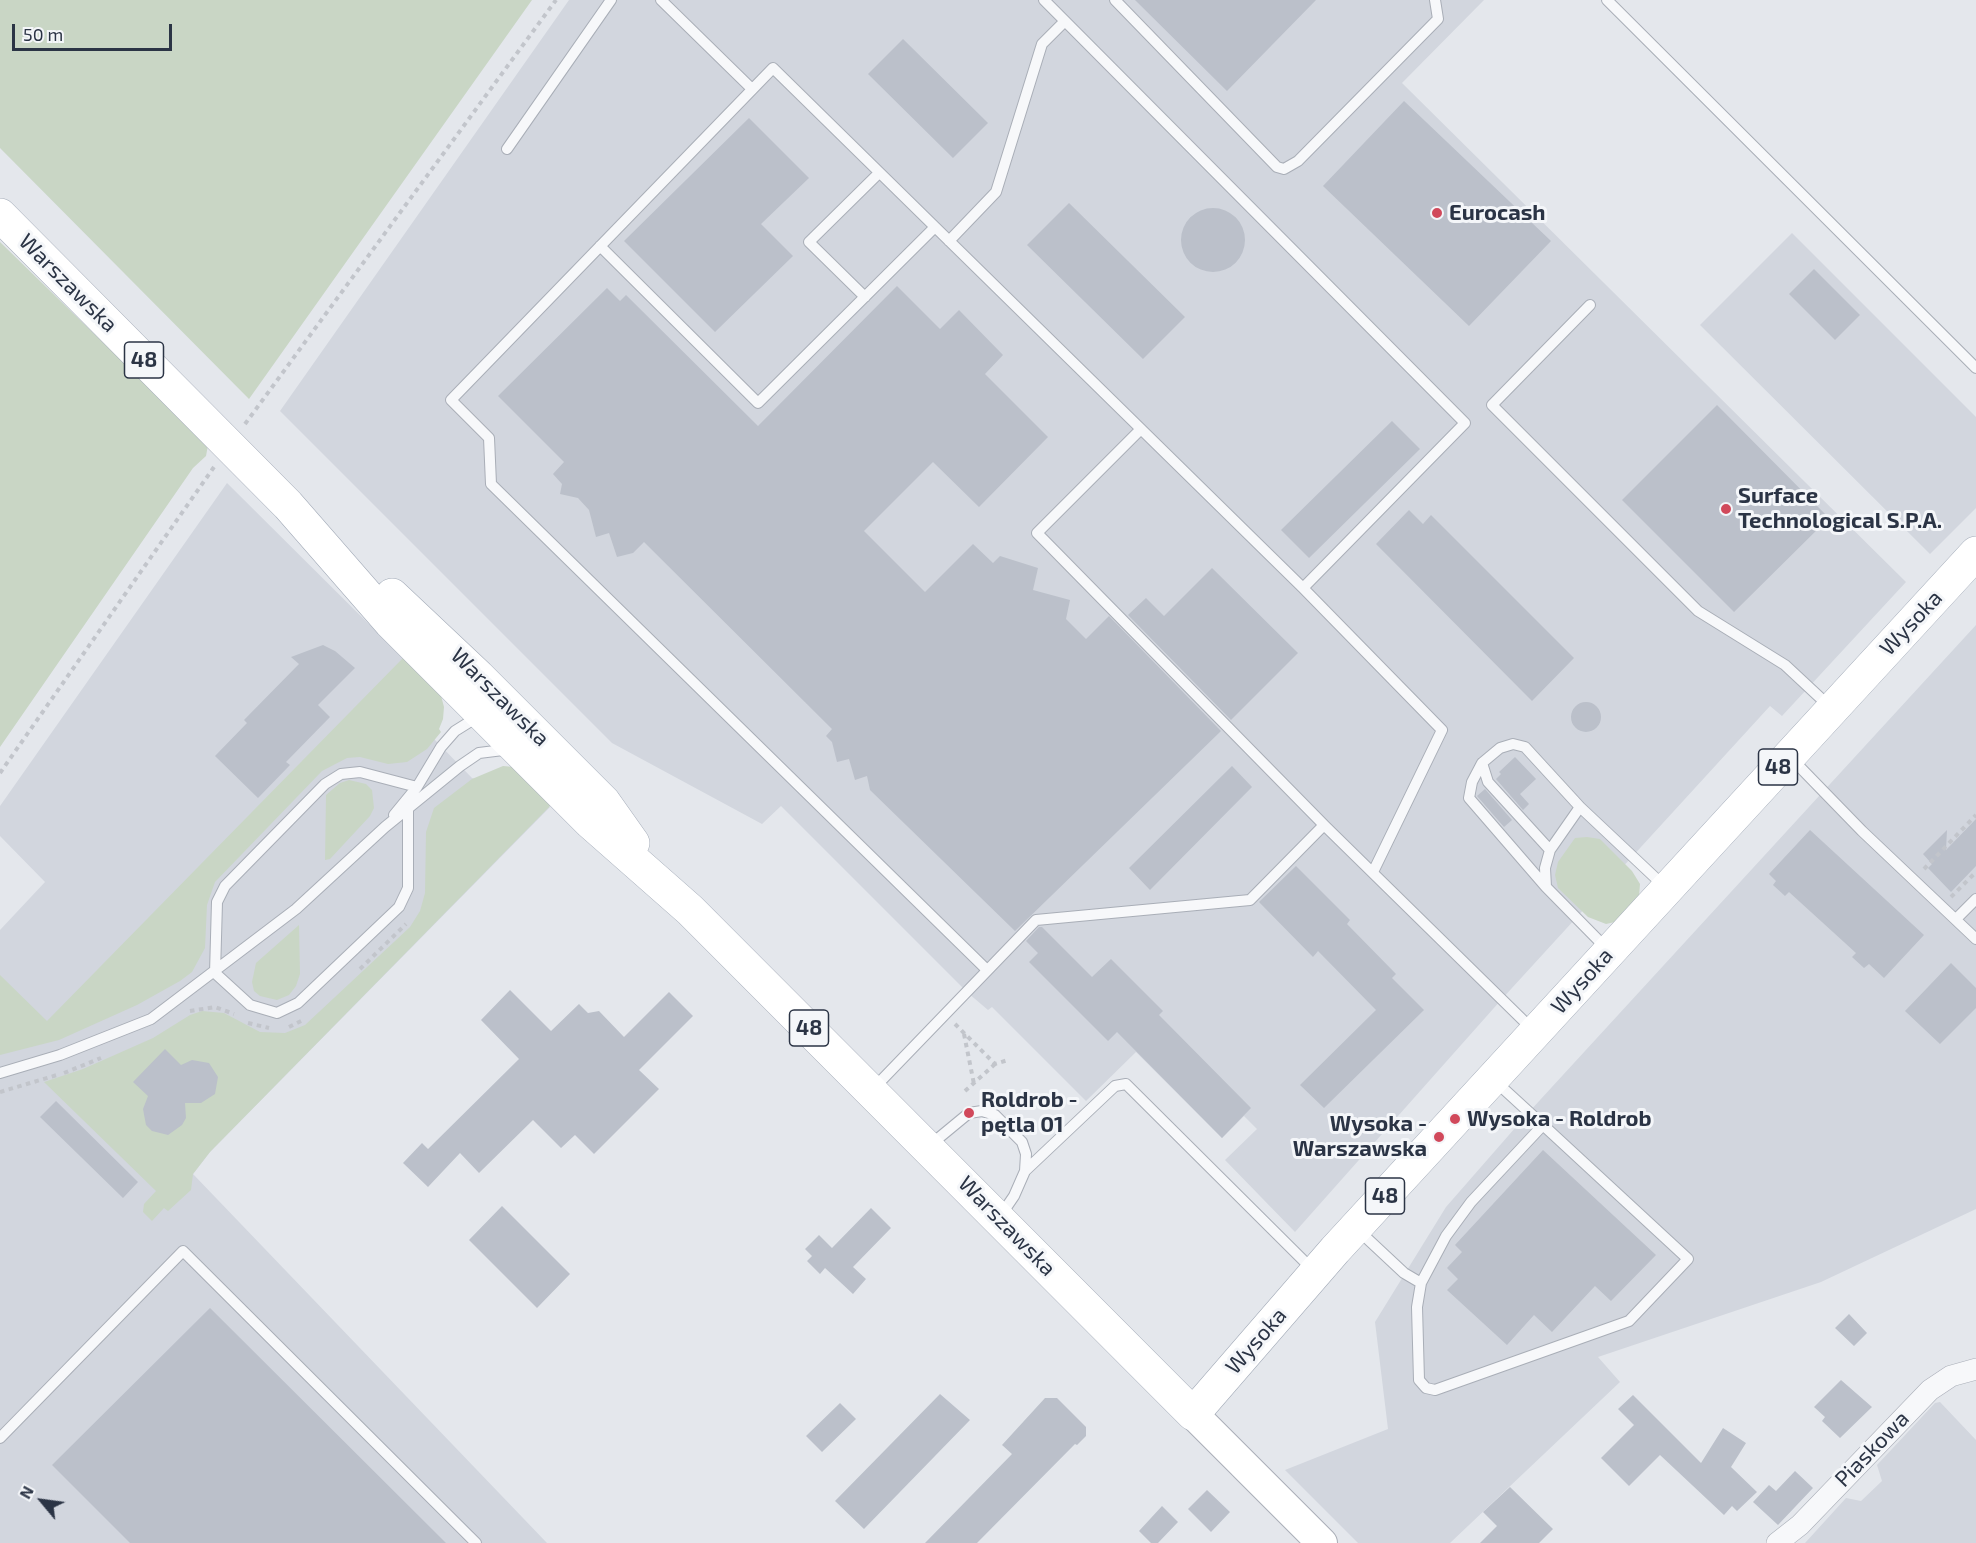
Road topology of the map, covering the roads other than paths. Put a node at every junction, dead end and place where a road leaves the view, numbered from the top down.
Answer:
1 (611, 0) edge
2 (661, 0) edge
3 (1044, 0) edge
4 (1115, 0) edge
5 (1435, 0) edge
6 (1607, 0) edge
7 (1065, 21) junction
8 (752, 89) junction
9 (507, 149) dead end
10 (879, 173) junction
11 (0, 215) edge
12 (935, 227) junction
13 (949, 241) junction
14 (600, 246) junction
15 (865, 297) junction
16 (1590, 305) dead end
17 (1976, 368) edge
18 (1141, 429) junction
19 (1976, 553) edge
20 (1303, 588) junction
21 (465, 706) junction
22 (1832, 709) junction
23 (537, 751) junction
24 (479, 753) junction
25 (1789, 756) junction
26 (1482, 763) junction
27 (417, 786) junction
28 (1580, 807) junction
29 (408, 810) junction
30 (1324, 825) junction
31 (385, 827) junction
32 (1550, 850) junction
33 (1373, 872) junction
34 (1546, 887) junction
35 (1666, 889) junction
36 (1976, 899) edge
37 (1956, 919) junction
38 (1976, 939) edge
39 (1609, 951) junction
40 (987, 970) junction
41 (215, 973) junction
42 (1535, 1032) junction
43 (0, 1073) edge
44 (1492, 1078) junction
45 (872, 1091) junction
46 (1543, 1125) junction
47 (929, 1147) junction
48 (1025, 1171) junction
49 (999, 1218) junction
50 (1356, 1227) junction
51 (1316, 1272) junction
52 (1421, 1283) junction
53 (1976, 1369) edge
54 (1193, 1414) junction
55 (0, 1438) edge
56 (476, 1543) edge
57 (1322, 1543) edge
58 (1778, 1543) edge

1 - 9 lane
2 - 8 lane
3 - 7 lane
4 - 5 lane
6 - 17 lane
7 - 13 lane
7 - 20 lane
8 - 10 lane
8 - 14 lane
10 - 12 lane
10 - 15 lane
11 - 21 main road, Warszawska / 48
12 - 13 lane
12 - 15 lane
13 - 18 lane
14 - 15 lane
14 - 40 lane
16 - 22 lane
18 - 20 lane
18 - 30 lane
19 - 22 main road, Wysoka / 48
20 - 33 lane
21 - 23 main road, Warszawska / 48
21 - 23 main road, Warszawska / 48
21 - 24 lane
21 - 27 lane
22 - 25 main road, Wysoka / 48
23 - 24 lane
23 - 45 main road, Warszawska / 48
24 - 29 lane
25 - 35 main road, Wysoka / 48
25 - 37 lane
26 - 28 lane
26 - 32 lane
26 - 34 lane
27 - 31 lane
27 - 41 lane
28 - 32 lane
28 - 35 lane
29 - 31 lane
29 - 41 lane
30 - 33 lane
30 - 40 lane
31 - 41 lane
32 - 34 lane
33 - 42 lane
34 - 39 lane
35 - 39 main road, Wysoka / 48
36 - 37 lane
37 - 38 lane
39 - 42 main road, Wysoka / 48
40 - 45 lane
41 - 43 lane
42 - 44 main road, Wysoka / 48
44 - 46 lane
44 - 50 main road, Wysoka / 48
45 - 47 main road, Warszawska / 48
46 - 52 lane
46 - 52 lane
47 - 48 lane
47 - 49 main road, Warszawska / 48
48 - 49 lane
48 - 51 lane
49 - 54 main road, Warszawska / 48
50 - 51 main road, Wysoka / 48
50 - 52 lane
51 - 54 main road, Wysoka / 48
53 - 58 street, Piaskowa
54 - 57 main road, Warszawska
55 - 56 lane

